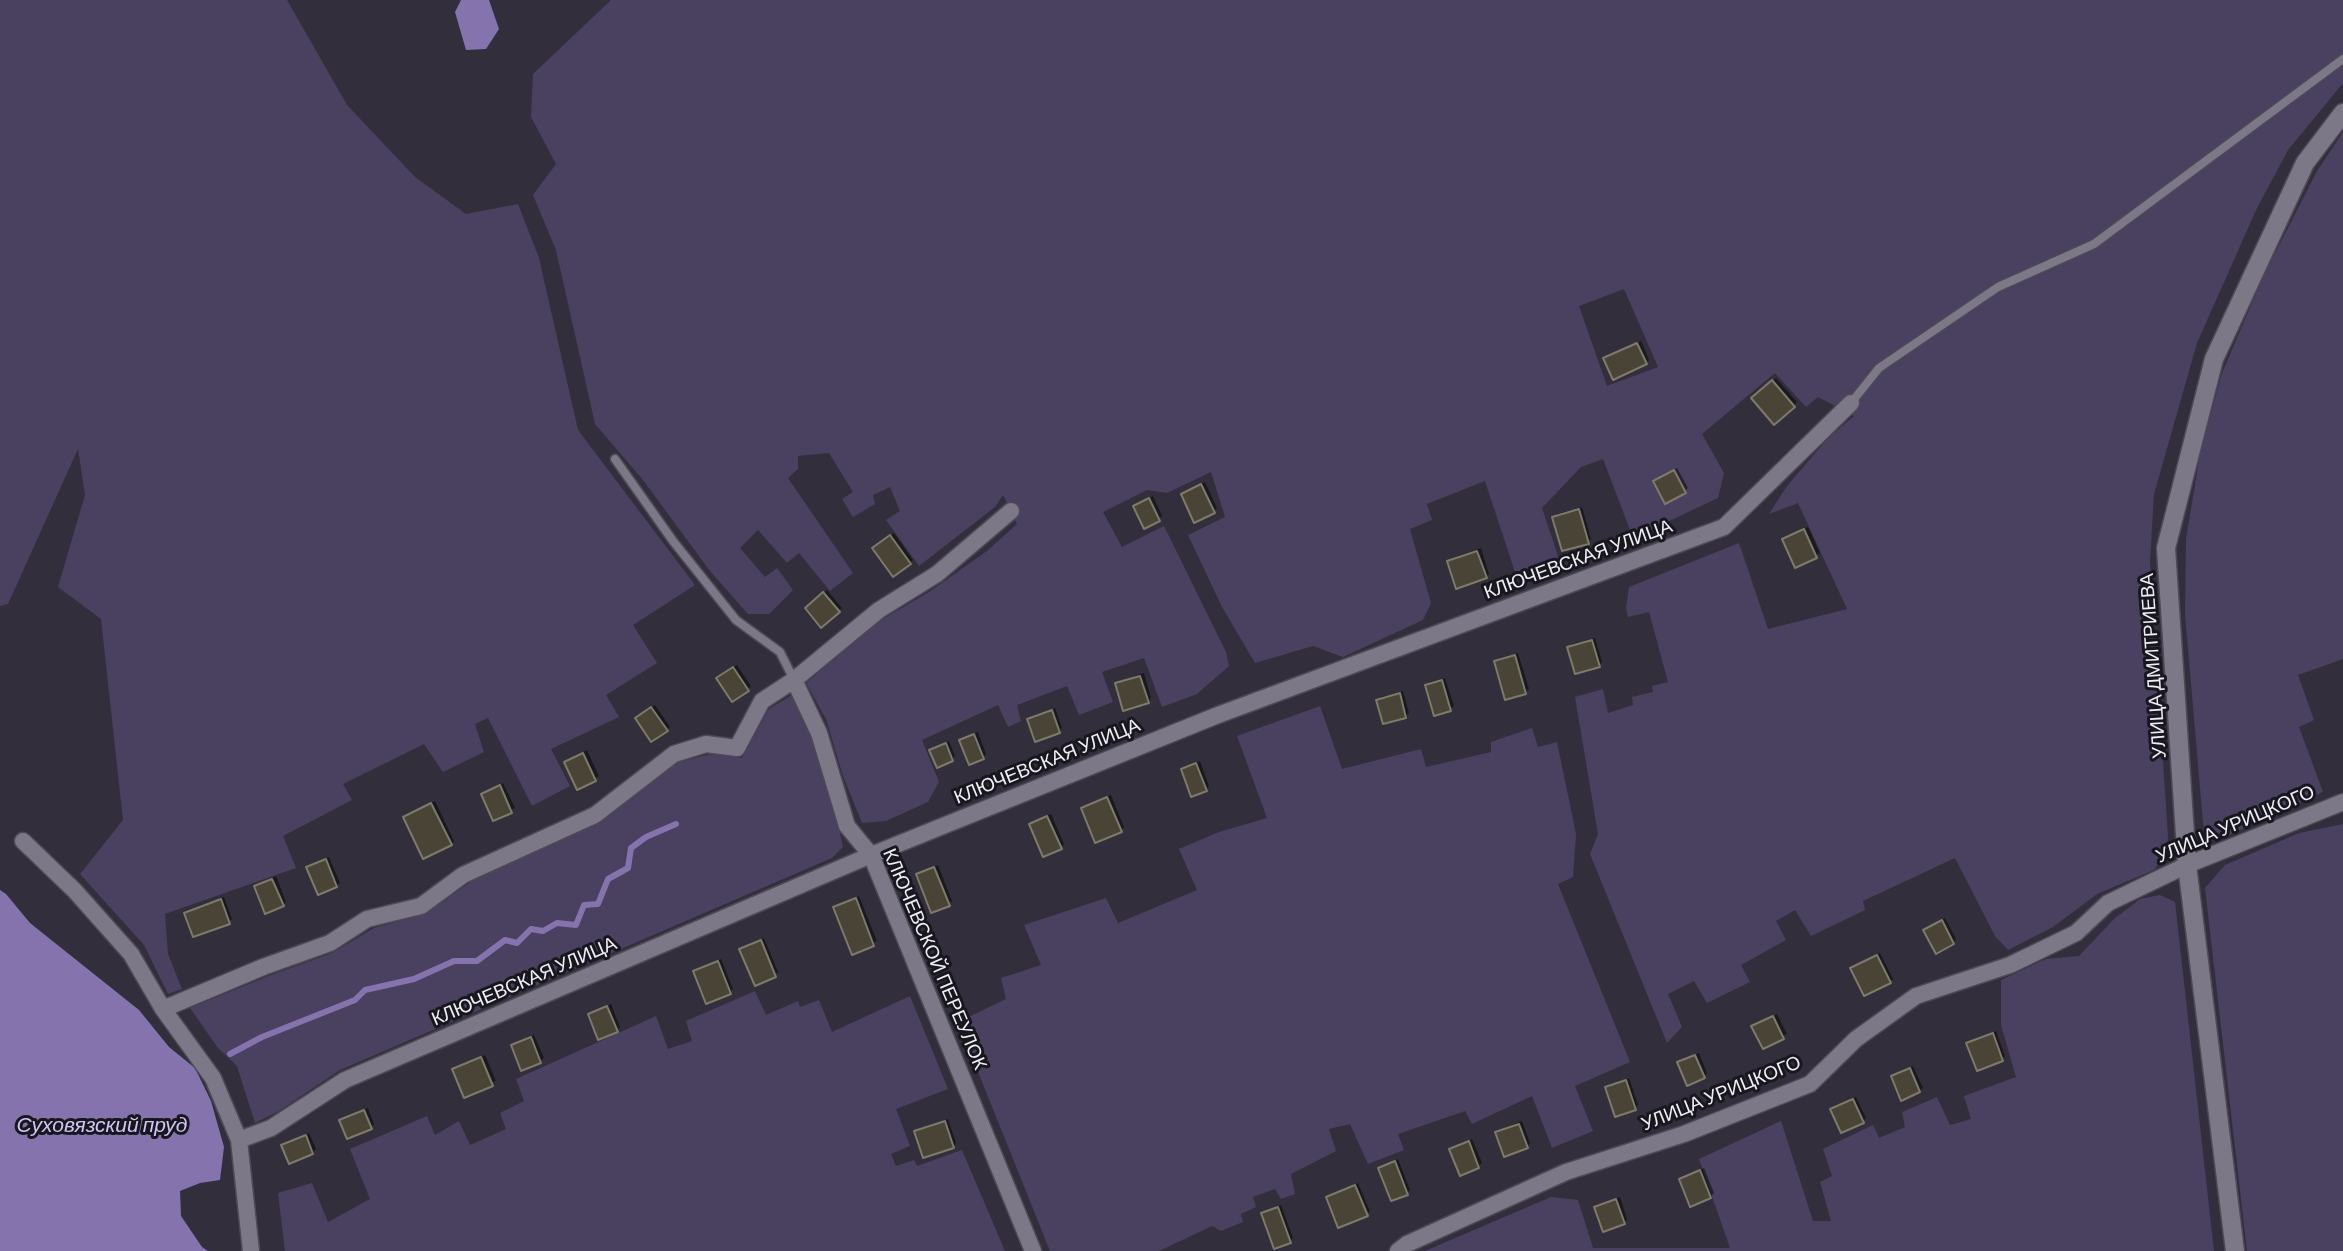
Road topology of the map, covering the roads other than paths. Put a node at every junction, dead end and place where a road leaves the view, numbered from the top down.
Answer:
1 (2343, 59) edge
2 (2343, 113) edge
3 (1851, 403) joint
4 (615, 459) dead end
5 (1012, 512) dead end
6 (794, 680) junction
7 (2343, 802) edge
8 (23, 841) dead end
9 (871, 855) junction
10 (2188, 865) junction
11 (163, 1009) junction
12 (239, 1140) junction
13 (251, 1251) edge
14 (1034, 1251) edge
15 (1398, 1251) edge
16 (2235, 1251) edge

1 - 3 lane
2 - 10 street, УЛИЦА ДМИТРИЕВА
3 - 9 street, КЛЮЧЕВСКАЯ УЛИЦА
4 - 6 lane, КЛЮЧЕВСКОЙ ПЕРЕУЛОК
5 - 6 street
6 - 9 street, КЛЮЧЕВСКОЙ ПЕРЕУЛОК
6 - 11 street
7 - 10 street, УЛИЦА УРИЦКОГО
8 - 11 street
9 - 12 street, КЛЮЧЕВСКАЯ УЛИЦА
9 - 14 street, КЛЮЧЕВСКОЙ ПЕРЕУЛОК
10 - 15 street, УЛИЦА УРИЦКОГО
10 - 16 street, УЛИЦА ДМИТРИЕВА
11 - 12 street
12 - 13 street

